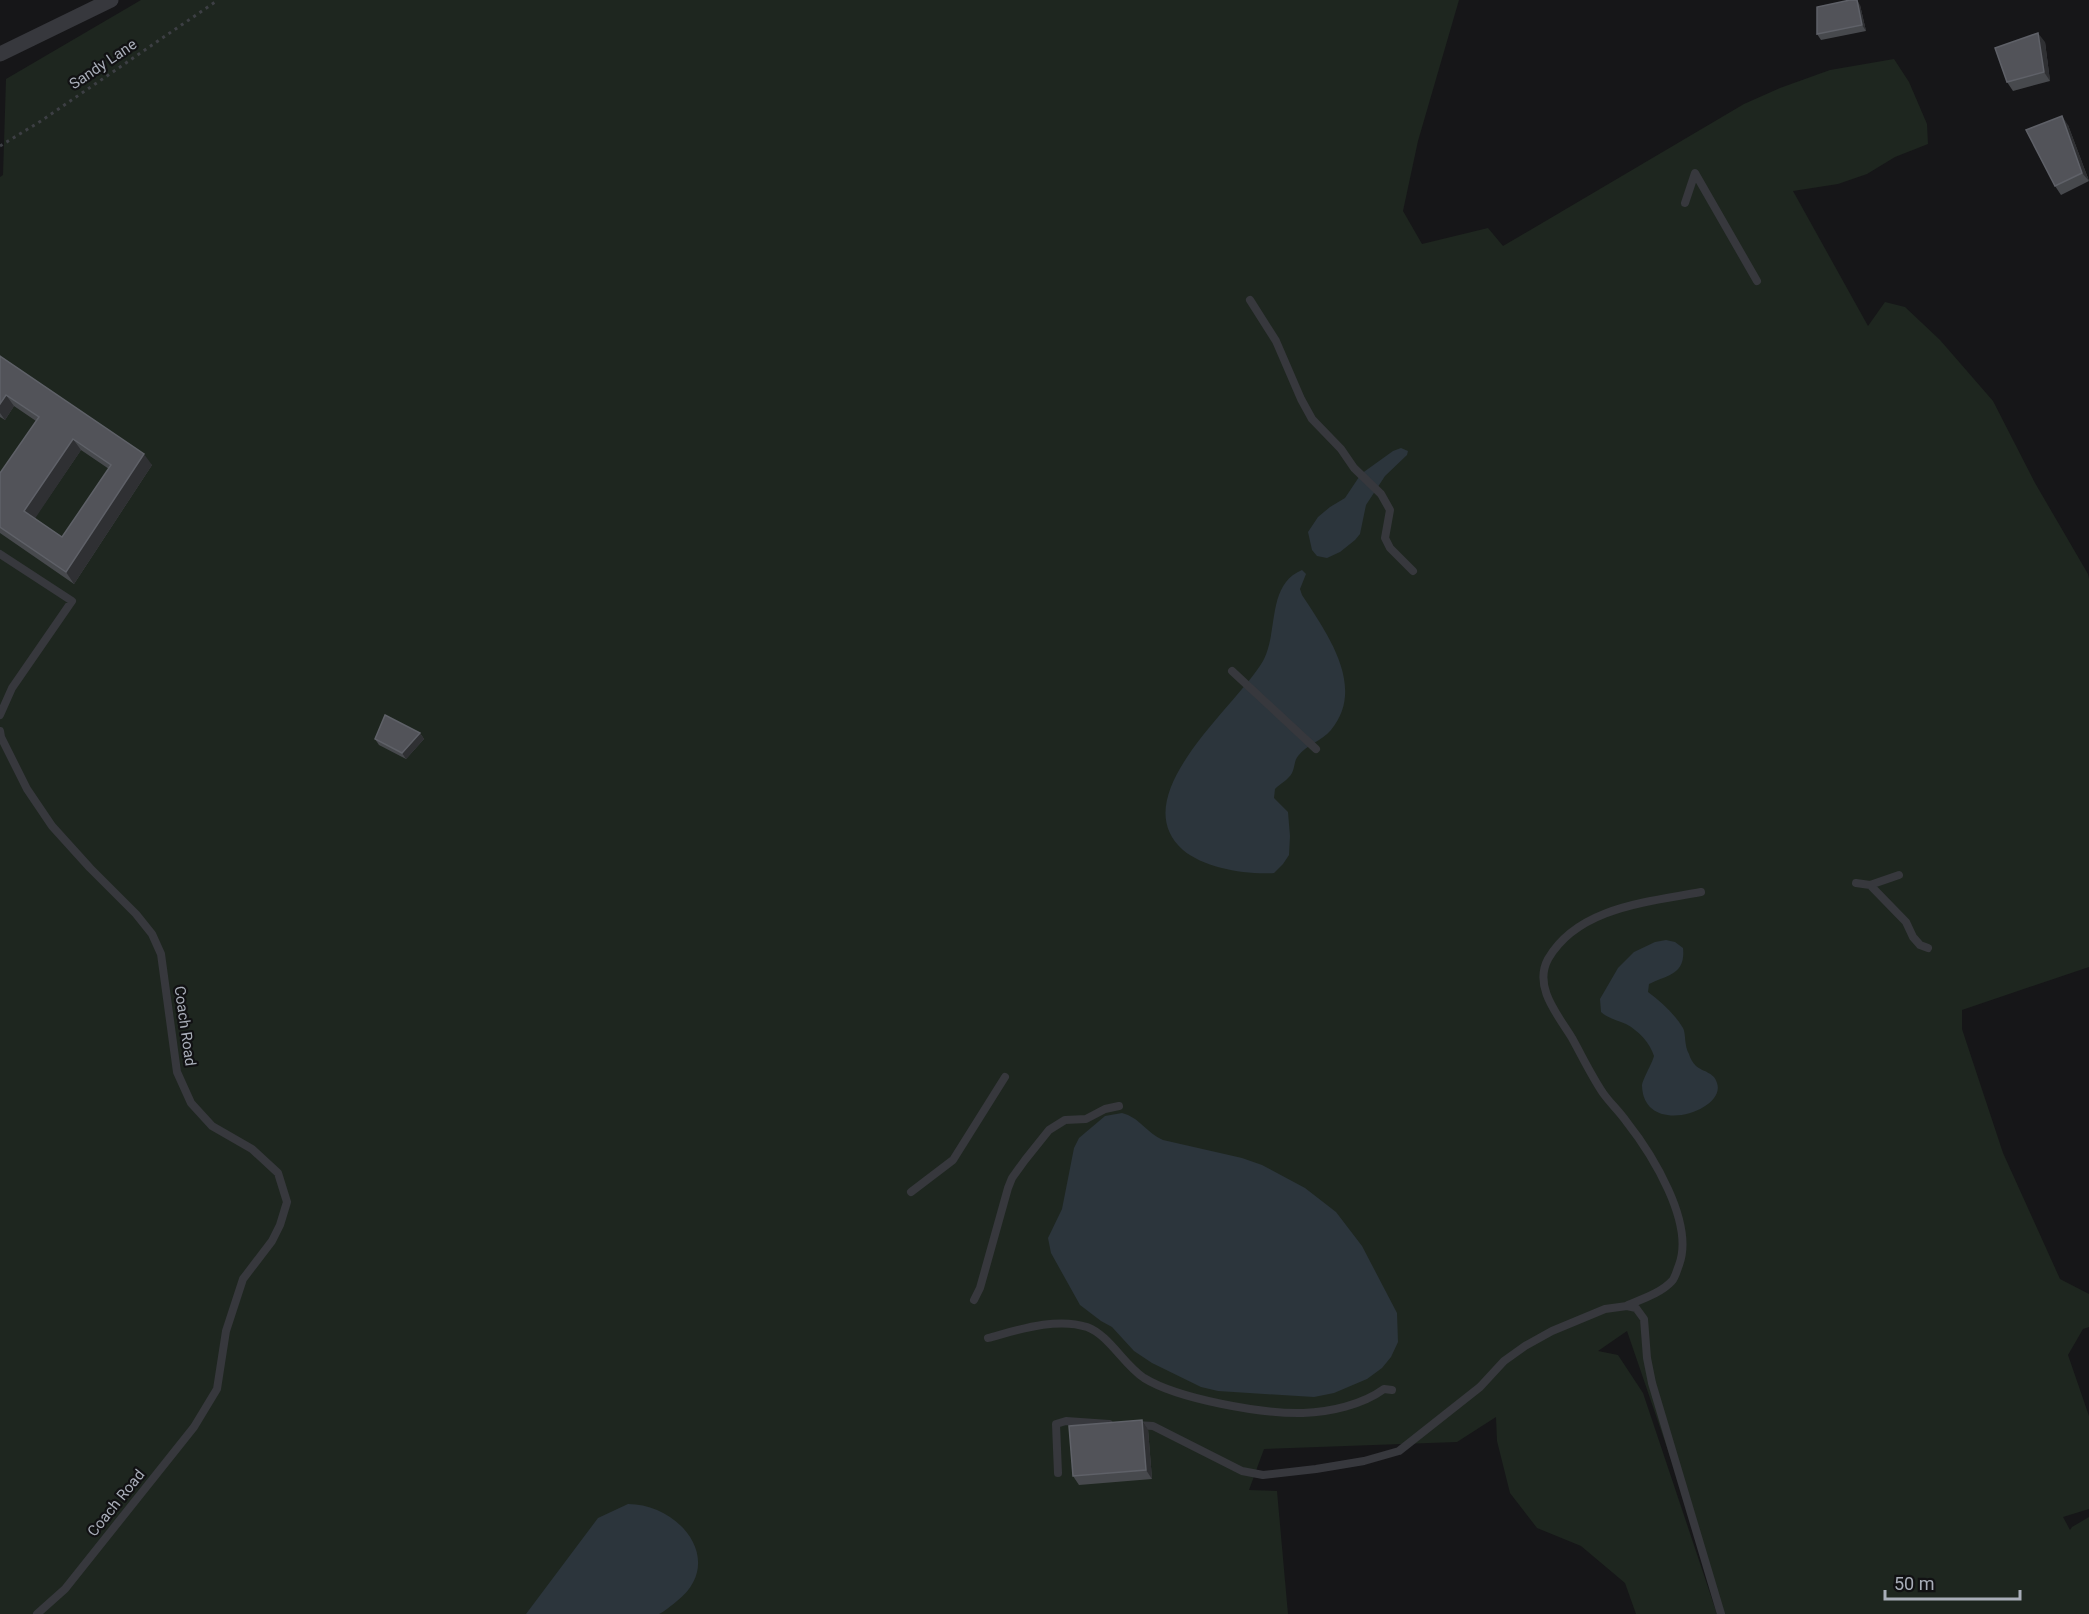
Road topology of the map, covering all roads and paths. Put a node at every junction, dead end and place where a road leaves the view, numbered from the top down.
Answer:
1 (111, 0) edge
2 (218, 0) edge
3 (0, 54) edge
4 (0, 146) edge
5 (1685, 203) dead end
6 (1757, 280) dead end
7 (1251, 300) dead end
8 (0, 554) edge
9 (1413, 572) dead end
10 (1232, 671) dead end
11 (0, 715) edge
12 (0, 731) edge
13 (1316, 749) dead end
14 (1899, 875) dead end
15 (1856, 884) dead end
16 (1870, 885) junction
17 (1701, 892) dead end
18 (1928, 948) dead end
19 (1005, 1077) dead end
20 (1119, 1106) dead end
21 (911, 1192) dead end
22 (974, 1300) dead end
23 (1626, 1306) junction
24 (988, 1338) dead end
25 (1392, 1390) dead end
26 (1120, 1424) edge
27 (1131, 1425) edge
28 (1058, 1473) dead end
29 (37, 1614) edge
30 (1721, 1614) edge

1 - 3 street
2 - 4 path, Sandy Lane
5 - 6 lane
7 - 9 lane
8 - 11 lane
10 - 13 lane
12 - 29 lane, Coach Road
14 - 16 lane
15 - 16 lane
16 - 18 lane
17 - 23 lane
19 - 21 lane
20 - 22 lane
23 - 27 lane
23 - 30 lane
24 - 25 lane
26 - 28 lane

